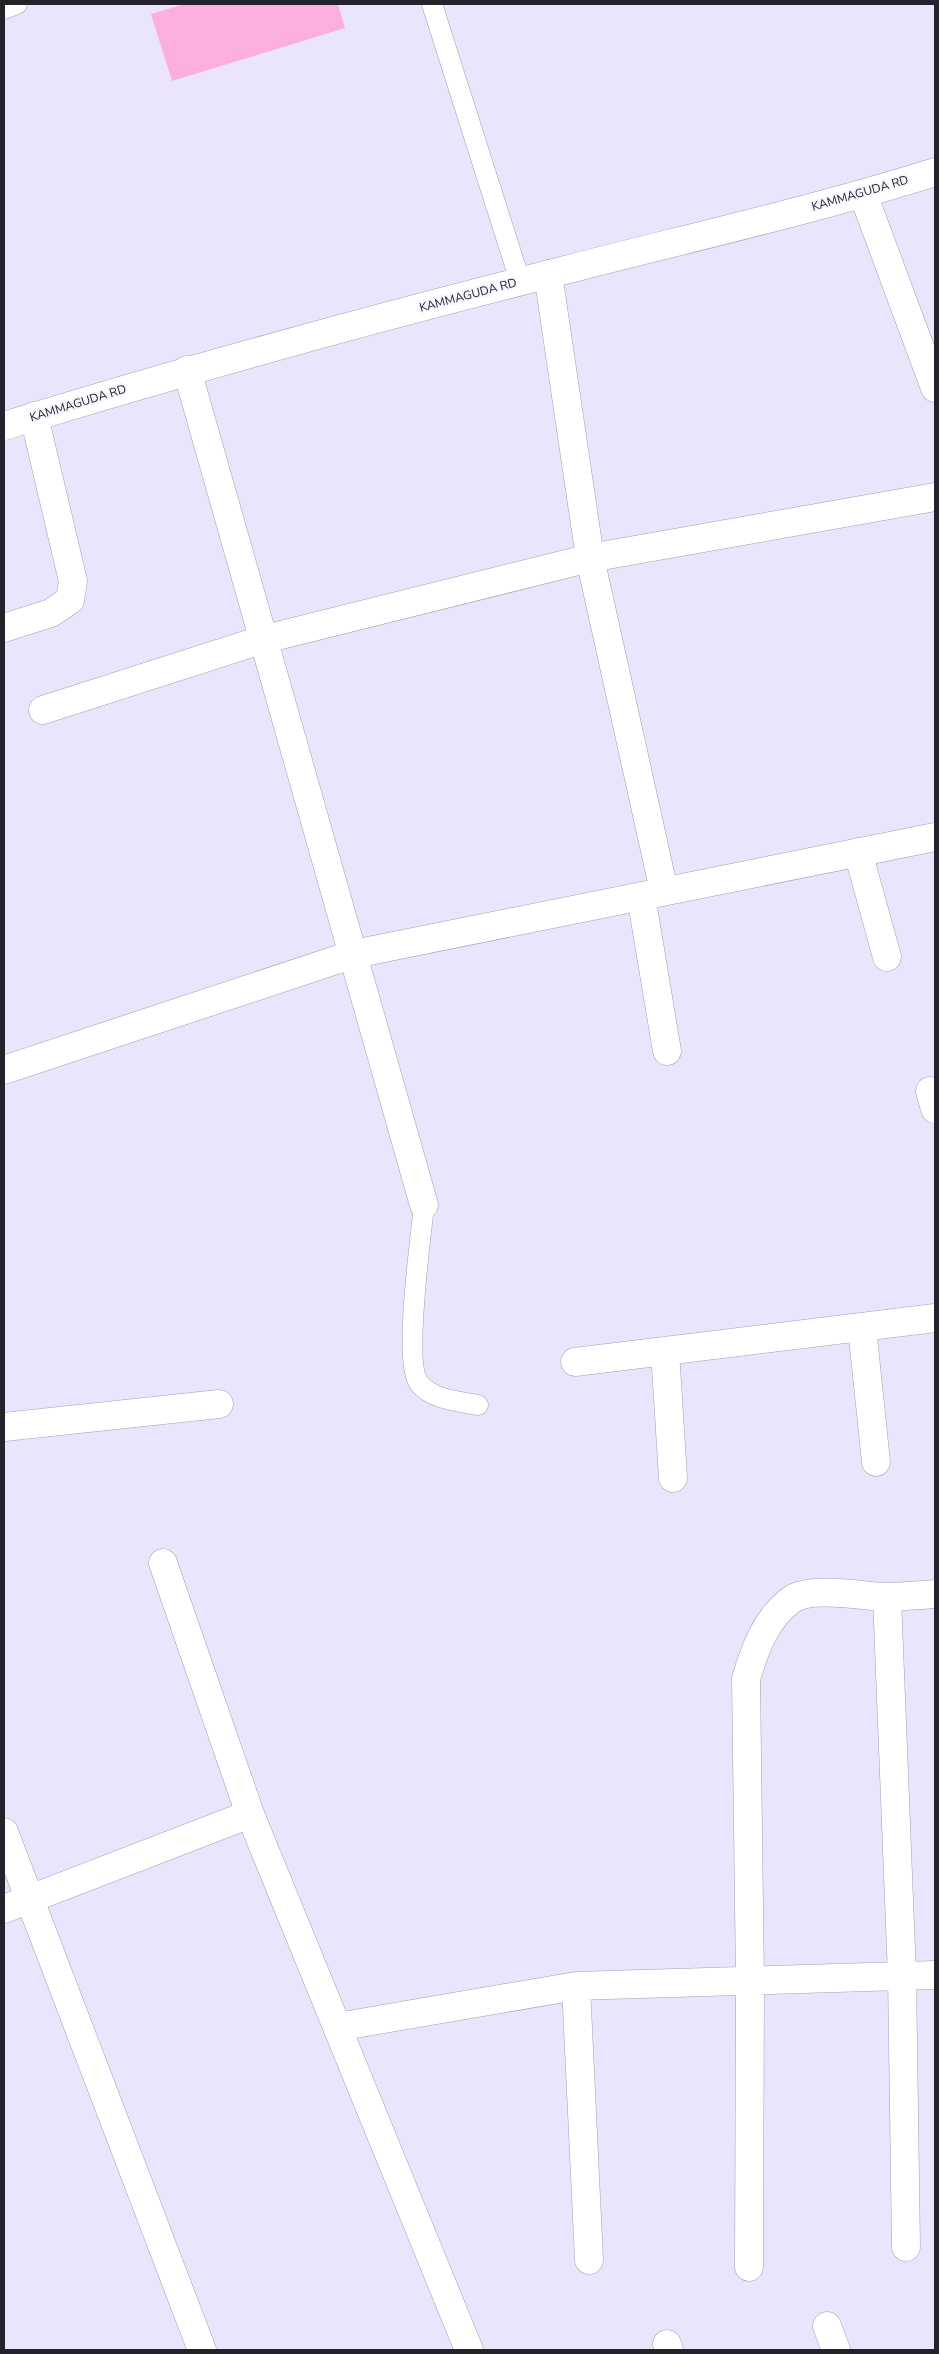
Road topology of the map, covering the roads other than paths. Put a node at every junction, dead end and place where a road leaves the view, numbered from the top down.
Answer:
1 (17, 4) edge
2 (432, 4) edge
3 (4, 9) edge
4 (935, 172) edge
5 (864, 194) junction
6 (548, 274) junction
7 (520, 281) junction
8 (187, 370) junction
9 (935, 388) edge
10 (34, 416) junction
11 (4, 426) edge
12 (935, 498) edge
13 (590, 558) junction
14 (4, 628) edge
15 (262, 640) junction
16 (43, 710) dead end
17 (935, 837) edge
18 (858, 852) junction
19 (652, 893) junction
20 (354, 954) junction
21 (887, 957) dead end
22 (667, 1051) dead end
23 (4, 1070) edge
24 (424, 1205) joint
25 (935, 1318) edge
26 (862, 1328) junction
27 (665, 1351) junction
28 (575, 1362) dead end
29 (219, 1404) dead end
30 (478, 1405) dead end
31 (4, 1427) edge
32 (876, 1462) dead end
33 (673, 1478) dead end
34 (163, 1563) dead end
35 (935, 1594) edge
36 (887, 1597) junction
37 (250, 1814) junction
38 (4, 1832) edge
39 (29, 1901) junction
40 (4, 1909) edge
41 (935, 1974) edge
42 (902, 1975) junction
43 (750, 1981) junction
44 (576, 1986) junction
45 (336, 2027) junction
46 (906, 2247) dead end
47 (589, 2260) dead end
48 (749, 2267) dead end
49 (202, 2350) edge
50 (469, 2350) edge

1 - 3 lane
2 - 7 lane
4 - 5 street, KAMMAGUDA RD
5 - 6 street, KAMMAGUDA RD
5 - 9 street
6 - 7 street, KAMMAGUDA RD
6 - 13 street
7 - 8 street, KAMMAGUDA RD
8 - 10 street, KAMMAGUDA RD
8 - 15 street
10 - 11 street, KAMMAGUDA RD
10 - 14 street
12 - 13 street
13 - 15 street
13 - 19 street
15 - 16 street
15 - 20 street
17 - 18 street
18 - 19 street
18 - 21 street
19 - 20 street
19 - 22 street
20 - 23 street
20 - 24 street
24 - 30 lane
25 - 26 street
26 - 27 street
26 - 32 street
27 - 28 street
27 - 33 street
29 - 31 street
34 - 37 street
35 - 36 street
36 - 42 street
36 - 43 street
37 - 39 street
37 - 45 street
38 - 39 street
39 - 40 street
39 - 49 street
41 - 42 street
42 - 43 street
42 - 46 street
43 - 44 street
43 - 48 street
44 - 45 street
44 - 47 street
45 - 50 street

